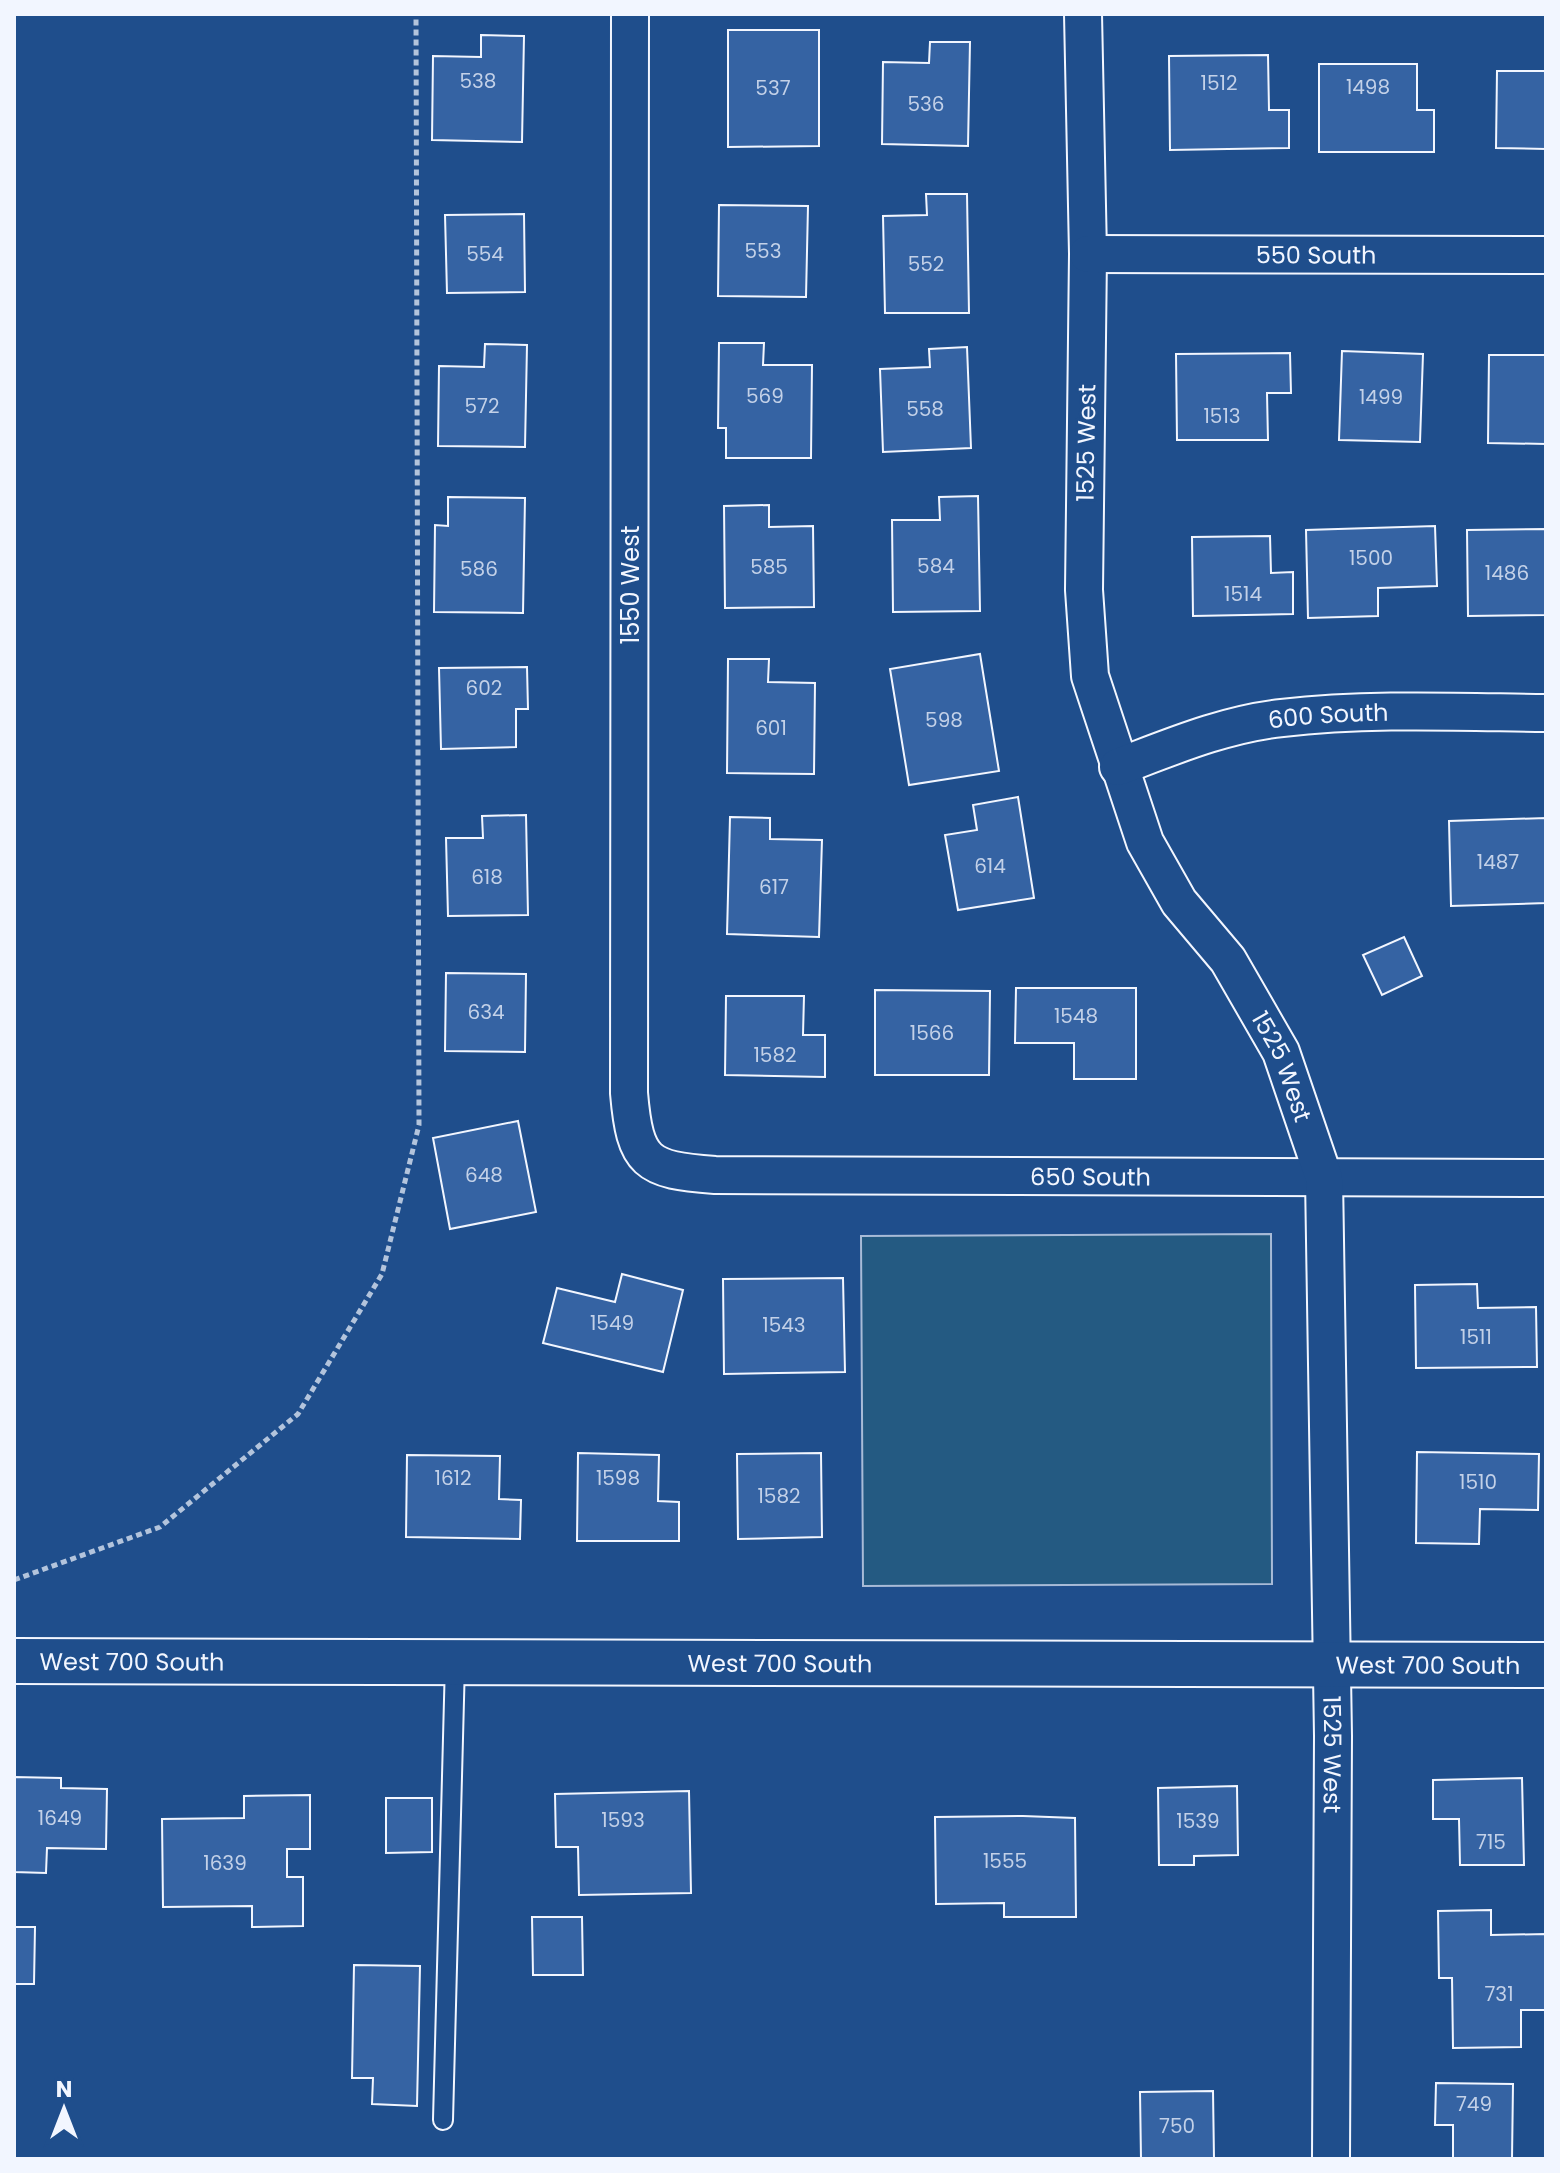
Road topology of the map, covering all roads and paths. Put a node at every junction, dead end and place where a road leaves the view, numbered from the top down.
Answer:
1 (416, 14) edge
2 (630, 14) edge
3 (1083, 14) edge
4 (1088, 254) junction
5 (1546, 255) edge
6 (1546, 713) edge
7 (1118, 767) junction
8 (641, 1153) joint
9 (1324, 1178) junction
10 (1546, 1178) edge
11 (14, 1580) edge
12 (14, 1661) edge
13 (455, 1662) junction
14 (1331, 1664) junction
15 (1546, 1665) edge
16 (443, 2120) dead end
17 (1331, 2159) edge

1 - 11 path
2 - 8 street, 1550 West
3 - 4 street, 1525 West
4 - 5 street, 550 South
4 - 7 street, 1525 West
6 - 7 street, 600 South
7 - 9 street, 1525 West
8 - 9 street, 650 South
9 - 10 street, 650 South
9 - 14 street, 1525 West
12 - 13 street, West 700 South
13 - 14 street, West 700 South
13 - 16 lane
14 - 15 street, West 700 South
14 - 17 street, 1525 West

